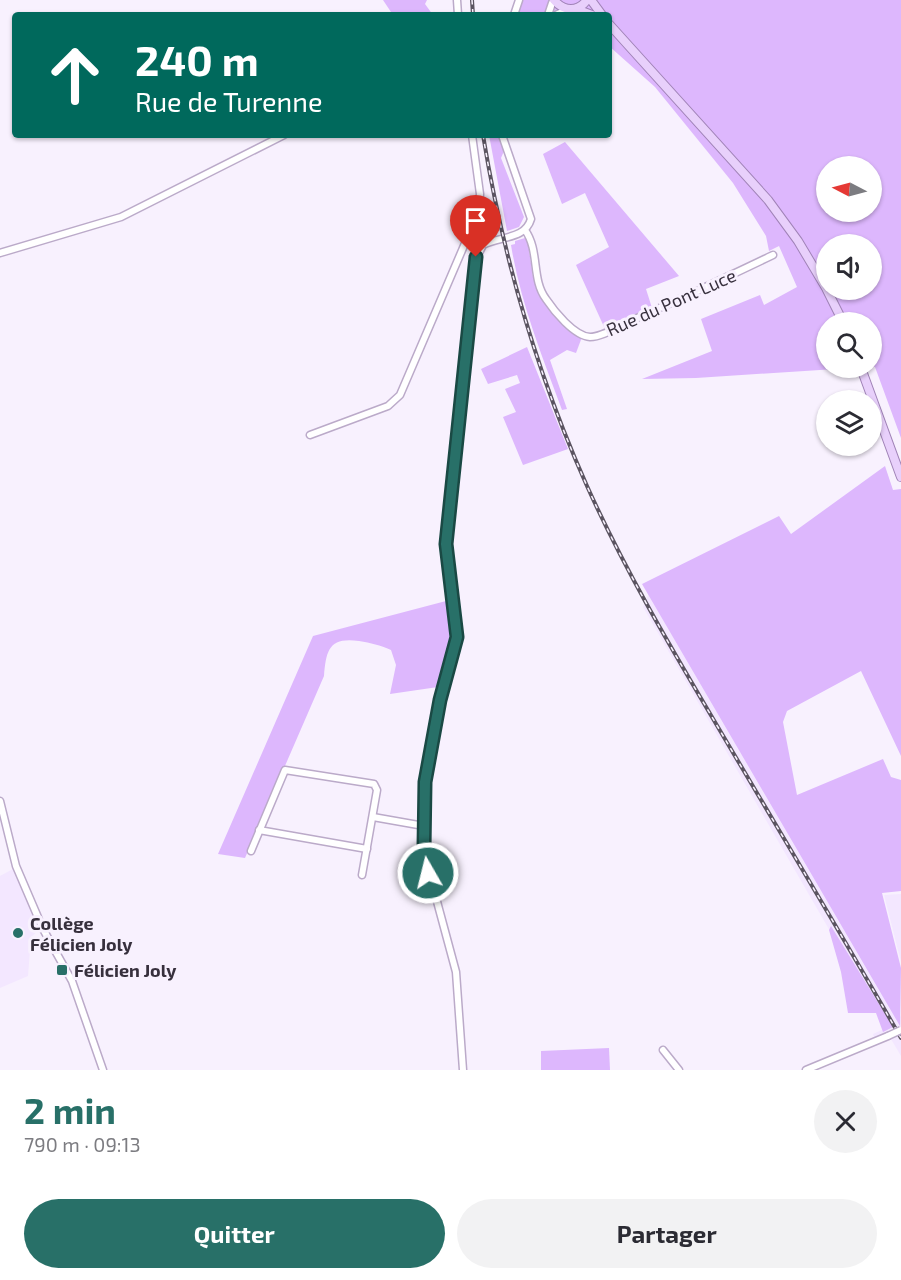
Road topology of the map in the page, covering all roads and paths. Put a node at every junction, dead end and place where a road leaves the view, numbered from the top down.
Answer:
1 (553, 0) edge
2 (589, 0) edge
3 (572, 9) junction
4 (564, 12) edge
5 (582, 12) edge
6 (599, 12) edge
7 (612, 29) edge
8 (278, 138) edge
9 (472, 138) edge
10 (503, 138) edge
11 (525, 230) junction
12 (468, 239) junction
13 (481, 247) junction
14 (0, 253) edge
15 (773, 255) dead end
16 (816, 270) edge
17 (865, 378) edge
18 (310, 435) dead end
19 (901, 477) edge
20 (0, 801) edge
21 (373, 817) junction
22 (424, 826) junction
23 (259, 830) junction
24 (367, 849) junction
25 (251, 851) dead end
26 (362, 875) dead end
27 (901, 1030) edge
28 (663, 1050) dead end
29 (103, 1070) edge
30 (463, 1070) edge
31 (679, 1070) edge
32 (806, 1070) edge

1 - 3 main road
2 - 3 main road
2 - 6 main road
3 - 4 street
3 - 5 main road
7 - 16 main road
8 - 14 street
9 - 12 street
10 - 11 street
11 - 13 street
11 - 15 street, Rue du Pont Luce
12 - 13 street
12 - 18 street
13 - 22 street
17 - 19 main road
20 - 29 street
21 - 22 street
21 - 23 street
21 - 24 street
22 - 30 street
23 - 24 street
23 - 25 street
24 - 26 street
27 - 32 street, bridge
28 - 31 street

